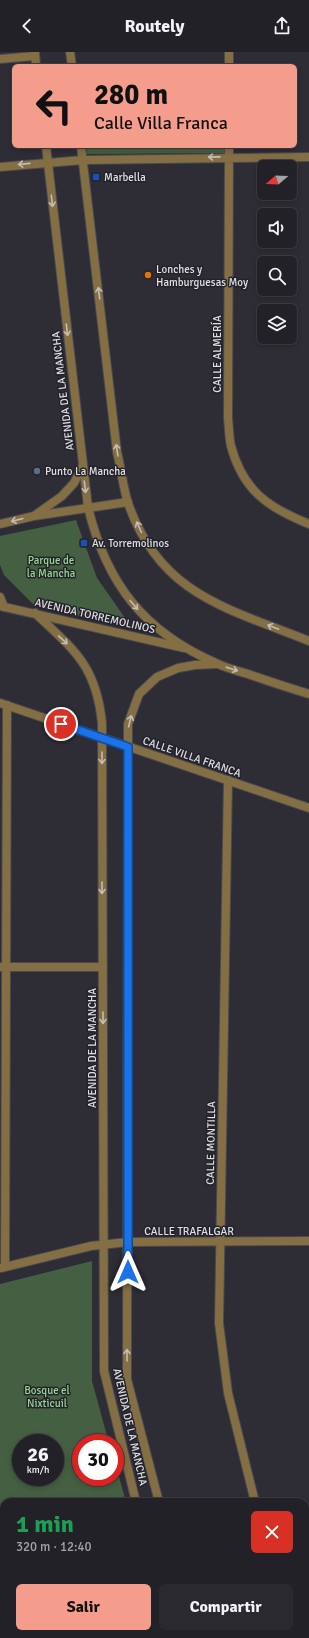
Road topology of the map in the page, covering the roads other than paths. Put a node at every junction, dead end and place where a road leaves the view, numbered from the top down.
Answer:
1 (70, 52) edge
2 (229, 52) edge
3 (35, 54) edge
4 (0, 59) edge
5 (36, 64) edge
6 (72, 64) edge
7 (229, 64) edge
8 (46, 148) edge
9 (81, 148) edge
10 (229, 148) edge
11 (229, 157) junction
12 (309, 157) edge
13 (83, 160) junction
14 (48, 162) junction
15 (0, 167) edge
16 (83, 466) junction
17 (128, 502) junction
18 (88, 507) junction
19 (34, 516) junction
20 (0, 524) edge
21 (309, 524) edge
22 (0, 596) edge
23 (2, 606) edge
24 (35, 613) junction
25 (309, 641) edge
26 (184, 648) junction
27 (217, 664) junction
28 (309, 694) edge
29 (4, 704) edge
30 (102, 738) junction
31 (128, 747) junction
32 (228, 780) junction
33 (3, 800) edge
34 (309, 808) edge
35 (3, 893) edge
36 (3, 967) edge
37 (103, 967) junction
38 (309, 1241) edge
39 (128, 1242) junction
40 (220, 1242) junction
41 (104, 1244) junction
42 (2, 1268) edge
43 (135, 1498) edge
44 (158, 1498) edge
45 (254, 1498) edge

1 - 6 street
2 - 7 street
3 - 4 street
3 - 5 street
8 - 14 street, AVENIDA DE LA MANCHA
9 - 13 street
10 - 11 street, CALLE ALMERÍA
11 - 12 street
11 -> 13 street
11 - 21 street, CALLE ALMERÍA
13 - 14 street
17 -> 13 street
14 -> 15 street
14 -> 16 street, AVENIDA DE LA MANCHA
16 -> 18 street, AVENIDA DE LA MANCHA
16 - 19 street
17 - 18 street
25 -> 17 street
18 - 19 street
18 -> 26 street, AVENIDA DE LA MANCHA
19 -> 20 street
22 - 23 street
23 - 24 street, AVENIDA TORREMOLINOS
24 - 26 street, AVENIDA TORREMOLINOS
24 -> 30 street, AVENIDA DE LA MANCHA
26 - 27 street
27 -> 28 street
31 -> 27 street, AVENIDA DE LA MANCHA
29 - 30 street, CALLE VILLA FRANCA
29 - 33 street
30 - 31 street, CALLE VILLA FRANCA
30 -> 37 street, AVENIDA DE LA MANCHA
31 - 32 street, CALLE VILLA FRANCA
31 - 39 street, AVENIDA DE LA MANCHA
32 - 34 street, CALLE VILLA FRANCA
32 - 40 street, CALLE MONTILLA
33 - 35 street
35 - 36 street
36 - 37 street
36 - 42 street
37 -> 41 street, AVENIDA DE LA MANCHA
38 - 40 street, CALLE TRAFALGAR
39 - 40 street, CALLE TRAFALGAR
39 - 41 street, CALLE TRAFALGAR
44 -> 39 street, AVENIDA DE LA MANCHA
40 - 45 street, CALLE MONTILLA
41 - 42 street, CALLE TRAFALGAR
41 - 43 street, AVENIDA DE LA MANCHA

